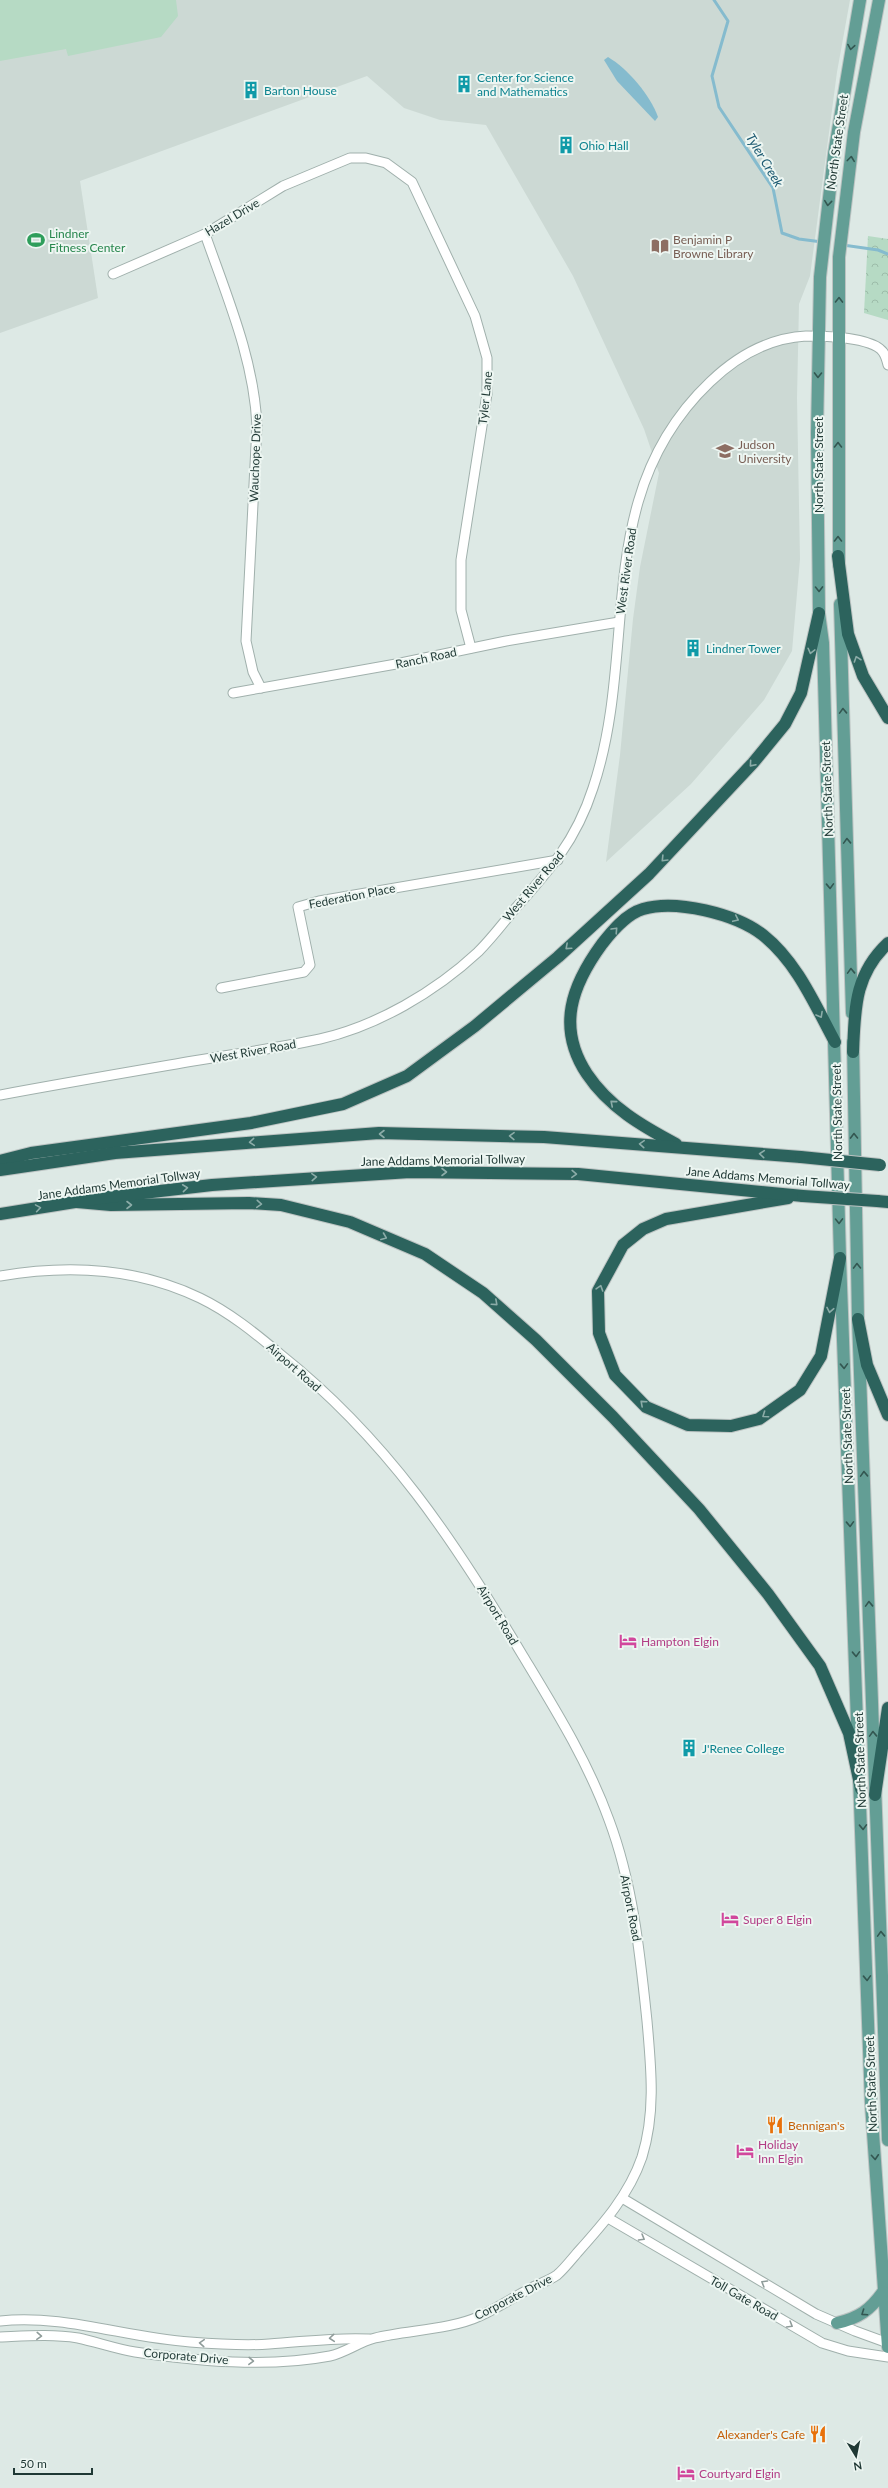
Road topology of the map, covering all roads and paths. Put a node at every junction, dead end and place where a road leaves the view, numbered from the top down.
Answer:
1 (860, 0) edge
2 (879, 0) edge
3 (350, 158) joint
4 (205, 234) junction
5 (113, 274) dead end
6 (819, 336) junction
7 (838, 338) junction
8 (888, 365) edge
9 (838, 556) junction
10 (819, 613) junction
11 (619, 622) junction
12 (471, 648) junction
13 (261, 688) junction
14 (233, 693) dead end
15 (888, 718) edge
16 (558, 860) junction
17 (888, 943) edge
18 (221, 988) dead end
19 (835, 1042) junction
20 (853, 1052) junction
21 (0, 1094) edge
22 (681, 1147) junction
23 (0, 1161) edge
24 (885, 1164) edge
25 (0, 1170) edge
26 (803, 1196) junction
27 (77, 1202) junction
28 (883, 1202) edge
29 (0, 1214) edge
30 (840, 1258) junction
31 (0, 1276) edge
32 (858, 1319) junction
33 (888, 1415) edge
34 (888, 1708) edge
35 (861, 1788) junction
36 (876, 1795) junction
37 (888, 2140) edge
38 (622, 2198) junction
39 (608, 2218) junction
40 (883, 2292) junction
41 (0, 2321) edge
42 (837, 2323) junction
43 (0, 2337) edge
44 (370, 2339) junction
45 (888, 2344) edge
46 (888, 2357) edge

1 -> 6 main road, North State Street
7 -> 2 main road, North State Street
3 - 4 street, Hazel Drive
3 - 12 street, Tyler Lane
4 - 5 street, Hazel Drive
4 - 13 street, Wauchope Drive
6 - 7 street, West River Road
6 -> 10 main road, North State Street
6 - 11 street, West River Road
7 - 8 street, West River Road
9 -> 7 main road, North State Street
15 -> 9 highway
20 -> 9 main road, North State Street
10 -> 19 main road, North State Street
10 -> 23 highway
11 - 12 street, Ranch Road
11 - 16 street, West River Road
12 - 13 street, Ranch Road
13 - 14 street, Ranch Road
16 - 18 street, Federation Place
16 - 21 street, West River Road
17 - 20 highway
22 -> 19 highway
19 -> 30 main road, North State Street
32 -> 20 main road, North State Street
24 -> 22 highway, Jane Addams Memorial Tollway, bridge
22 -> 25 highway, Jane Addams Memorial Tollway
27 -> 26 highway, Jane Addams Memorial Tollway
26 - 28 highway, Jane Addams Memorial Tollway, bridge
30 -> 26 highway
29 -> 27 highway, Jane Addams Memorial Tollway
27 -> 35 highway
30 -> 35 main road, North State Street
31 - 38 street, Airport Road
32 - 33 highway
36 -> 32 main road, North State Street
34 - 36 highway
35 -> 40 main road, North State Street
37 -> 36 main road, North State Street
38 - 39 street, Airport Road
42 -> 38 street, Toll Gate Road
39 - 44 street, Corporate Drive
39 -> 46 street, Toll Gate Road
40 -> 42 main road
40 - 45 main road, North State Street
44 -> 41 street, Corporate Drive
42 - 45 street, Toll Gate Road
43 -> 44 street, Corporate Drive

